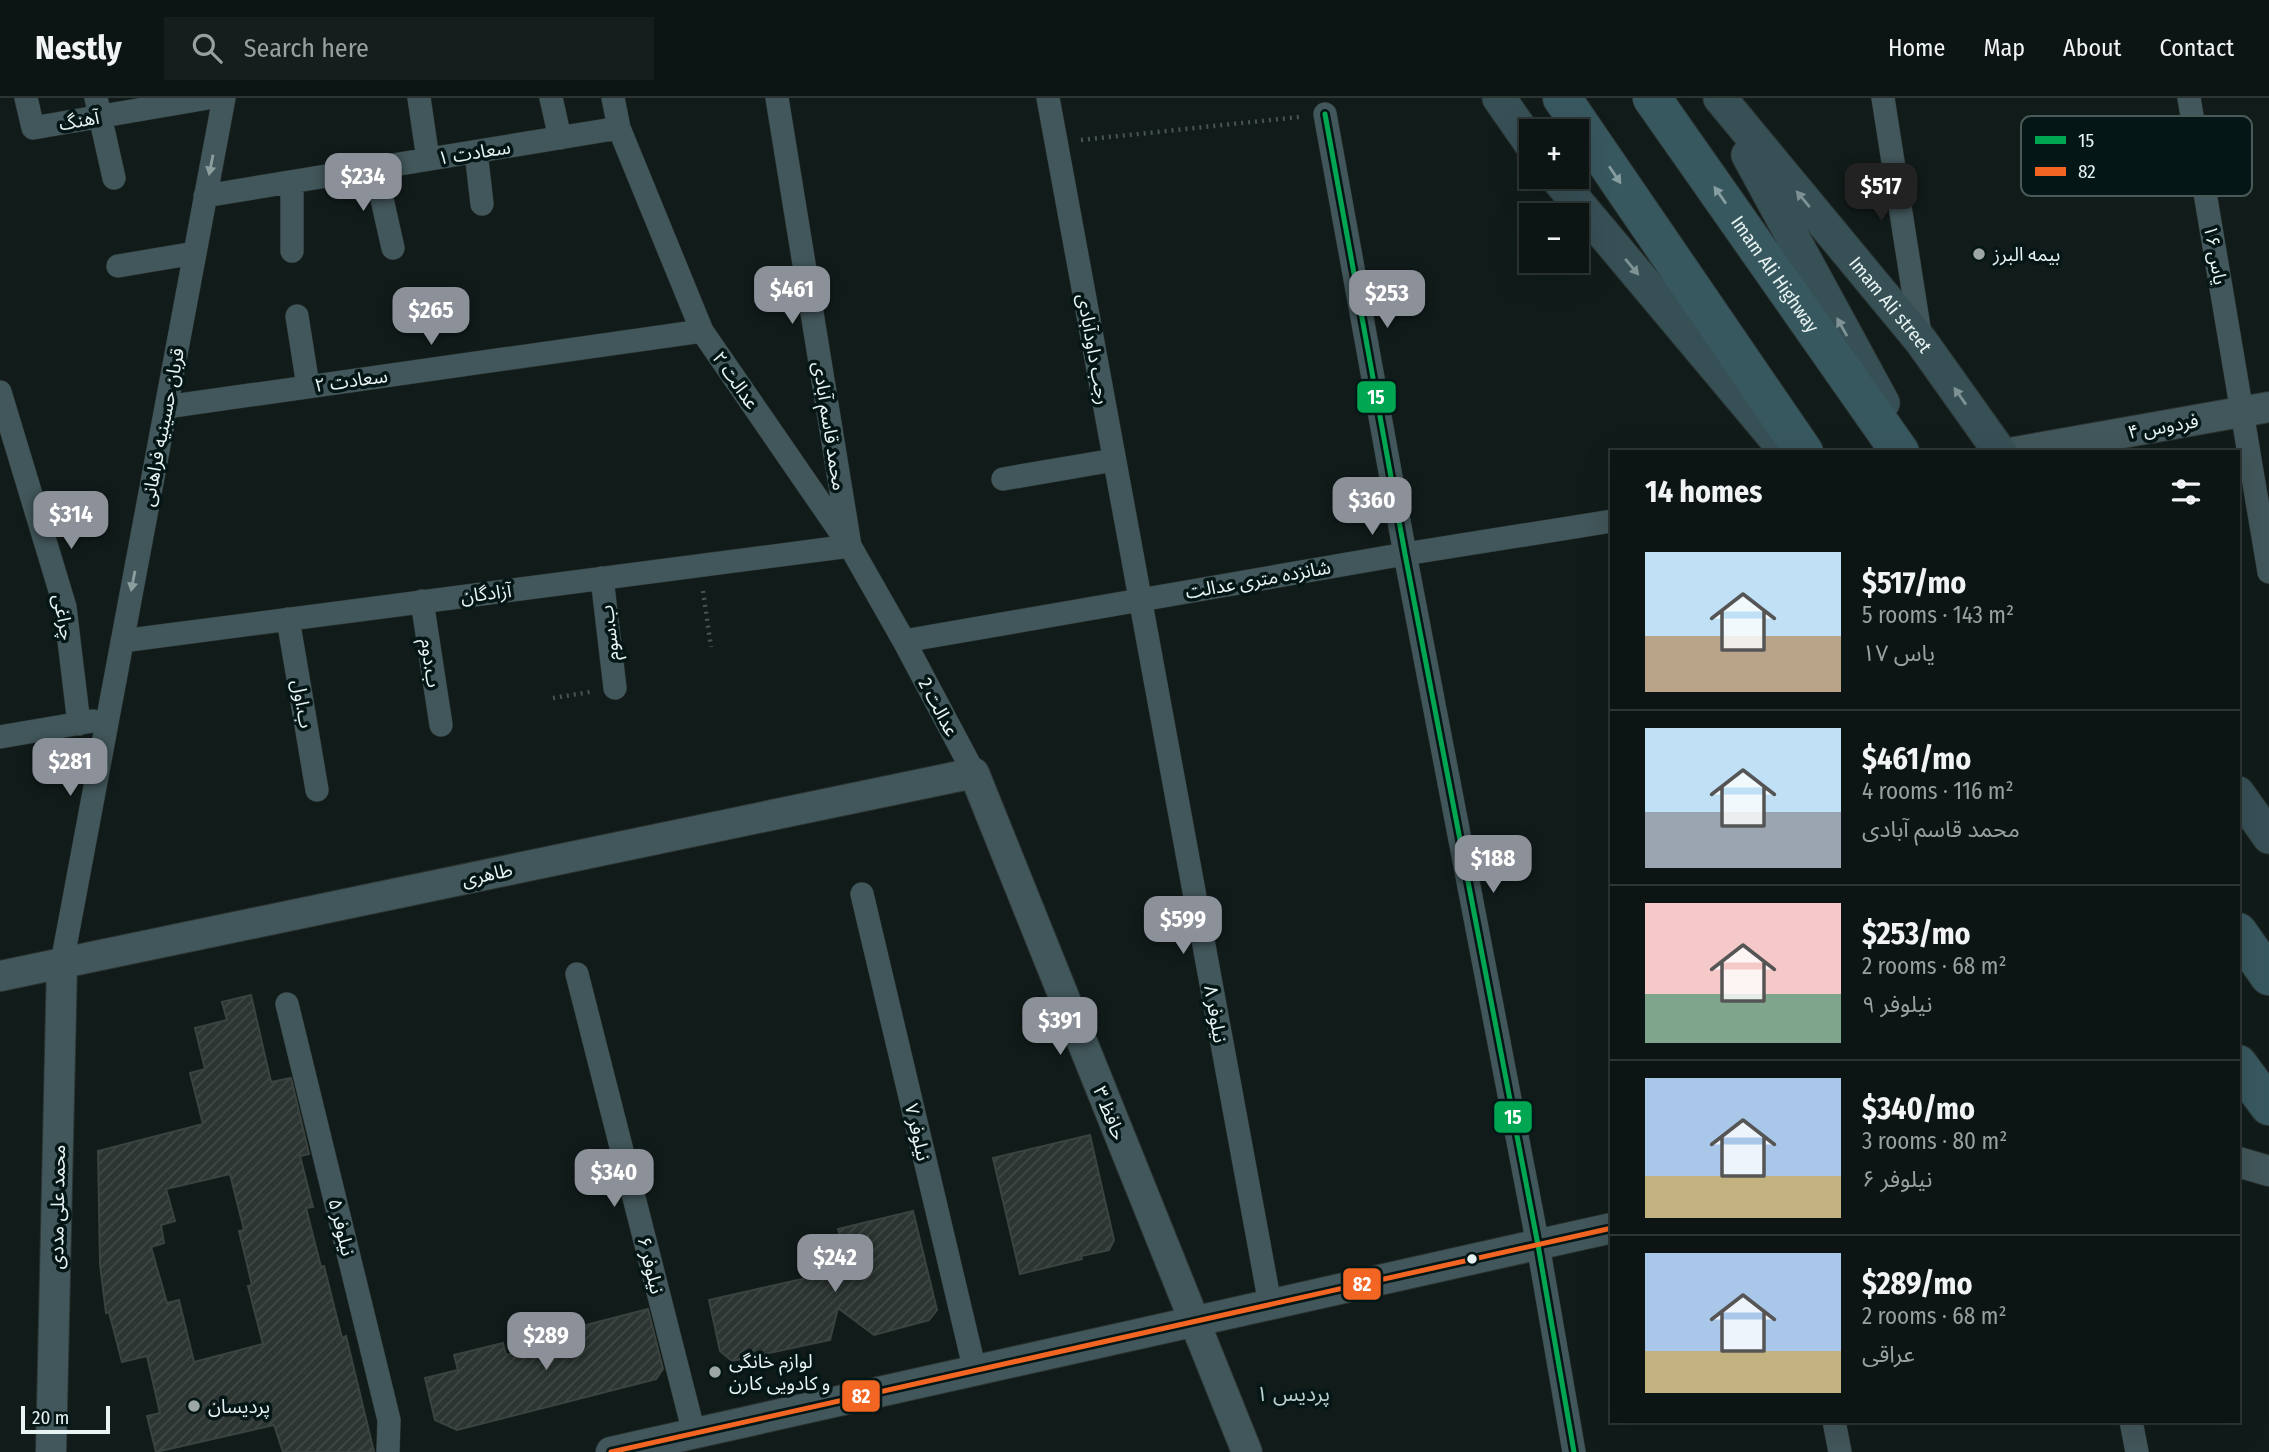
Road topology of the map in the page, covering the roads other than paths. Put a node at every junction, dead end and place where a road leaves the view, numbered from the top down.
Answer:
1 (26, 98) edge
2 (208, 98) edge
3 (224, 98) edge
4 (419, 98) edge
5 (551, 98) edge
6 (614, 98) edge
7 (777, 98) edge
8 (1048, 98) edge
9 (1499, 98) edge
10 (1562, 98) edge
11 (1652, 98) edge
12 (1718, 98) edge
13 (1883, 98) edge
14 (2189, 98) edge
15 (98, 107) edge
16 (1325, 114) road end
17 (2193, 116) edge
18 (1519, 127) edge
19 (619, 128) junction
20 (560, 138) junction
21 (476, 152) junction
22 (428, 159) junction
23 (375, 168) junction
24 (114, 177) dead end
25 (292, 182) junction
26 (1566, 189) edge
27 (205, 196) junction
28 (2210, 196) edge
29 (482, 204) dead end
30 (393, 248) dead end
31 (292, 251) dead end
32 (195, 253) junction
33 (118, 266) dead end
34 (297, 316) dead end
35 (702, 331) junction
36 (1921, 341) junction
37 (308, 386) junction
38 (0, 392) edge
39 (166, 407) junction
40 (2256, 410) edge
41 (1784, 450) edge
42 (1803, 450) edge
43 (1899, 450) edge
44 (1908, 450) edge
45 (1999, 450) edge
46 (2026, 450) edge
47 (1114, 460) junction
48 (1003, 479) dead end
49 (1610, 521) edge
50 (850, 546) junction
51 (1405, 554) junction
52 (2269, 572) edge
53 (602, 578) junction
54 (1140, 599) junction
55 (422, 601) junction
56 (288, 619) junction
57 (122, 641) junction
58 (904, 641) junction
59 (615, 688) road end
60 (107, 719) junction
61 (79, 724) junction
62 (441, 725) dead end
63 (0, 737) edge
64 (974, 773) junction
65 (317, 790) dead end
66 (2240, 796) edge
67 (2269, 837) edge
68 (862, 894) dead end
69 (2240, 935) edge
70 (62, 963) junction
71 (578, 974) dead end
72 (0, 976) edge
73 (2269, 976) edge
74 (287, 1004) dead end
75 (2240, 1067) edge
76 (2269, 1106) edge
77 (2240, 1163) edge
78 (2269, 1171) edge
79 (1610, 1228) edge
80 (1538, 1245) junction
81 (1270, 1304) junction
82 (1194, 1322) junction
83 (975, 1371) junction
84 (1834, 1423) edge
85 (2131, 1423) edge
86 (694, 1433) junction
87 (51, 1452) edge
88 (388, 1452) edge
89 (611, 1452) edge
90 (1247, 1452) edge
91 (1574, 1452) edge
92 (1840, 1452) edge
93 (2137, 1452) edge

1 - 15 street, آهنگ
2 - 15 street, آهنگ
3 -> 27 street, قربان حسینیه فراهانی
4 - 22 street
5 - 20 street
6 - 19 street, عدالت ۲
7 - 50 street, محمد قاسم آبادی
8 - 47 street, رجب داودآبادی
9 - 18 main road
10 -> 42 highway
43 -> 11 highway, Imam Ali Highway
36 -> 12 main road, Imam Ali street
44 -> 12 main road
13 - 36 street
14 - 17 street, یاس ۱۶
15 - 24 street
16 - 51 street
19 - 20 street, سعادت ۱
19 - 35 street, عدالت ۲
20 - 21 street, سعادت ۱
21 - 22 street, سعادت ۱
21 - 29 street
22 - 23 street, سعادت ۱
23 - 25 street, سعادت ۱
23 - 30 street
25 - 27 street, سعادت ۱
25 - 31 street
26 -> 41 main road
27 - 32 street, قربان حسینیه فراهانی
28 - 40 street, یاس ۱۶
32 - 33 street
32 - 39 street, قربان حسینیه فراهانی
34 - 37 street
35 - 37 street, سعادت ۲
35 - 50 street, عدالت ۲
45 -> 36 main road, Imam Ali street
37 - 39 street, سعادت ۲
38 - 61 street, چراغی
39 -> 57 street, قربان حسینیه فراهانی
40 - 46 street, فردوس ۴
40 - 52 street, یاس ۱۶
47 - 48 street
47 - 54 street, رجب داودآبادی
49 - 51 street, شانزده متری عدالت
50 - 53 street, آزادگان
50 - 58 street, عدالت ۲
51 - 54 street, شانزده متری عدالت
51 - 80 street
53 - 55 street, آزادگان
53 - 59 street, ب.سوم
54 - 58 street, شانزده متری عدالت
54 - 81 street, نیلوفر ۸
55 - 56 street, آزادگان
55 - 62 street, ب.دوم
56 - 57 street, آزادگان
56 - 65 street, ب.اول
57 - 60 street, قربان حسینیه فراهانی
58 - 64 street, عدالت 2
60 - 61 street
60 - 70 street, قربان حسینیه فراهانی
61 - 63 street
64 - 70 street, طاهری
64 - 82 street, حافظ ۳
66 - 67 main road
68 - 83 street, نیلوفر ۷
69 - 73 highway
70 - 72 street, طاهری
70 - 87 street, محمد علی مددی
71 - 86 street, نیلوفر ۶
74 - 88 street, نیلوفر ۵
75 - 76 highway
77 - 78 street
79 - 80 street
80 - 81 street
80 - 91 street
81 - 82 street
82 - 83 street
82 - 90 street, حافظ ۳
83 - 86 street
84 - 92 street
85 - 93 street
86 - 89 street

